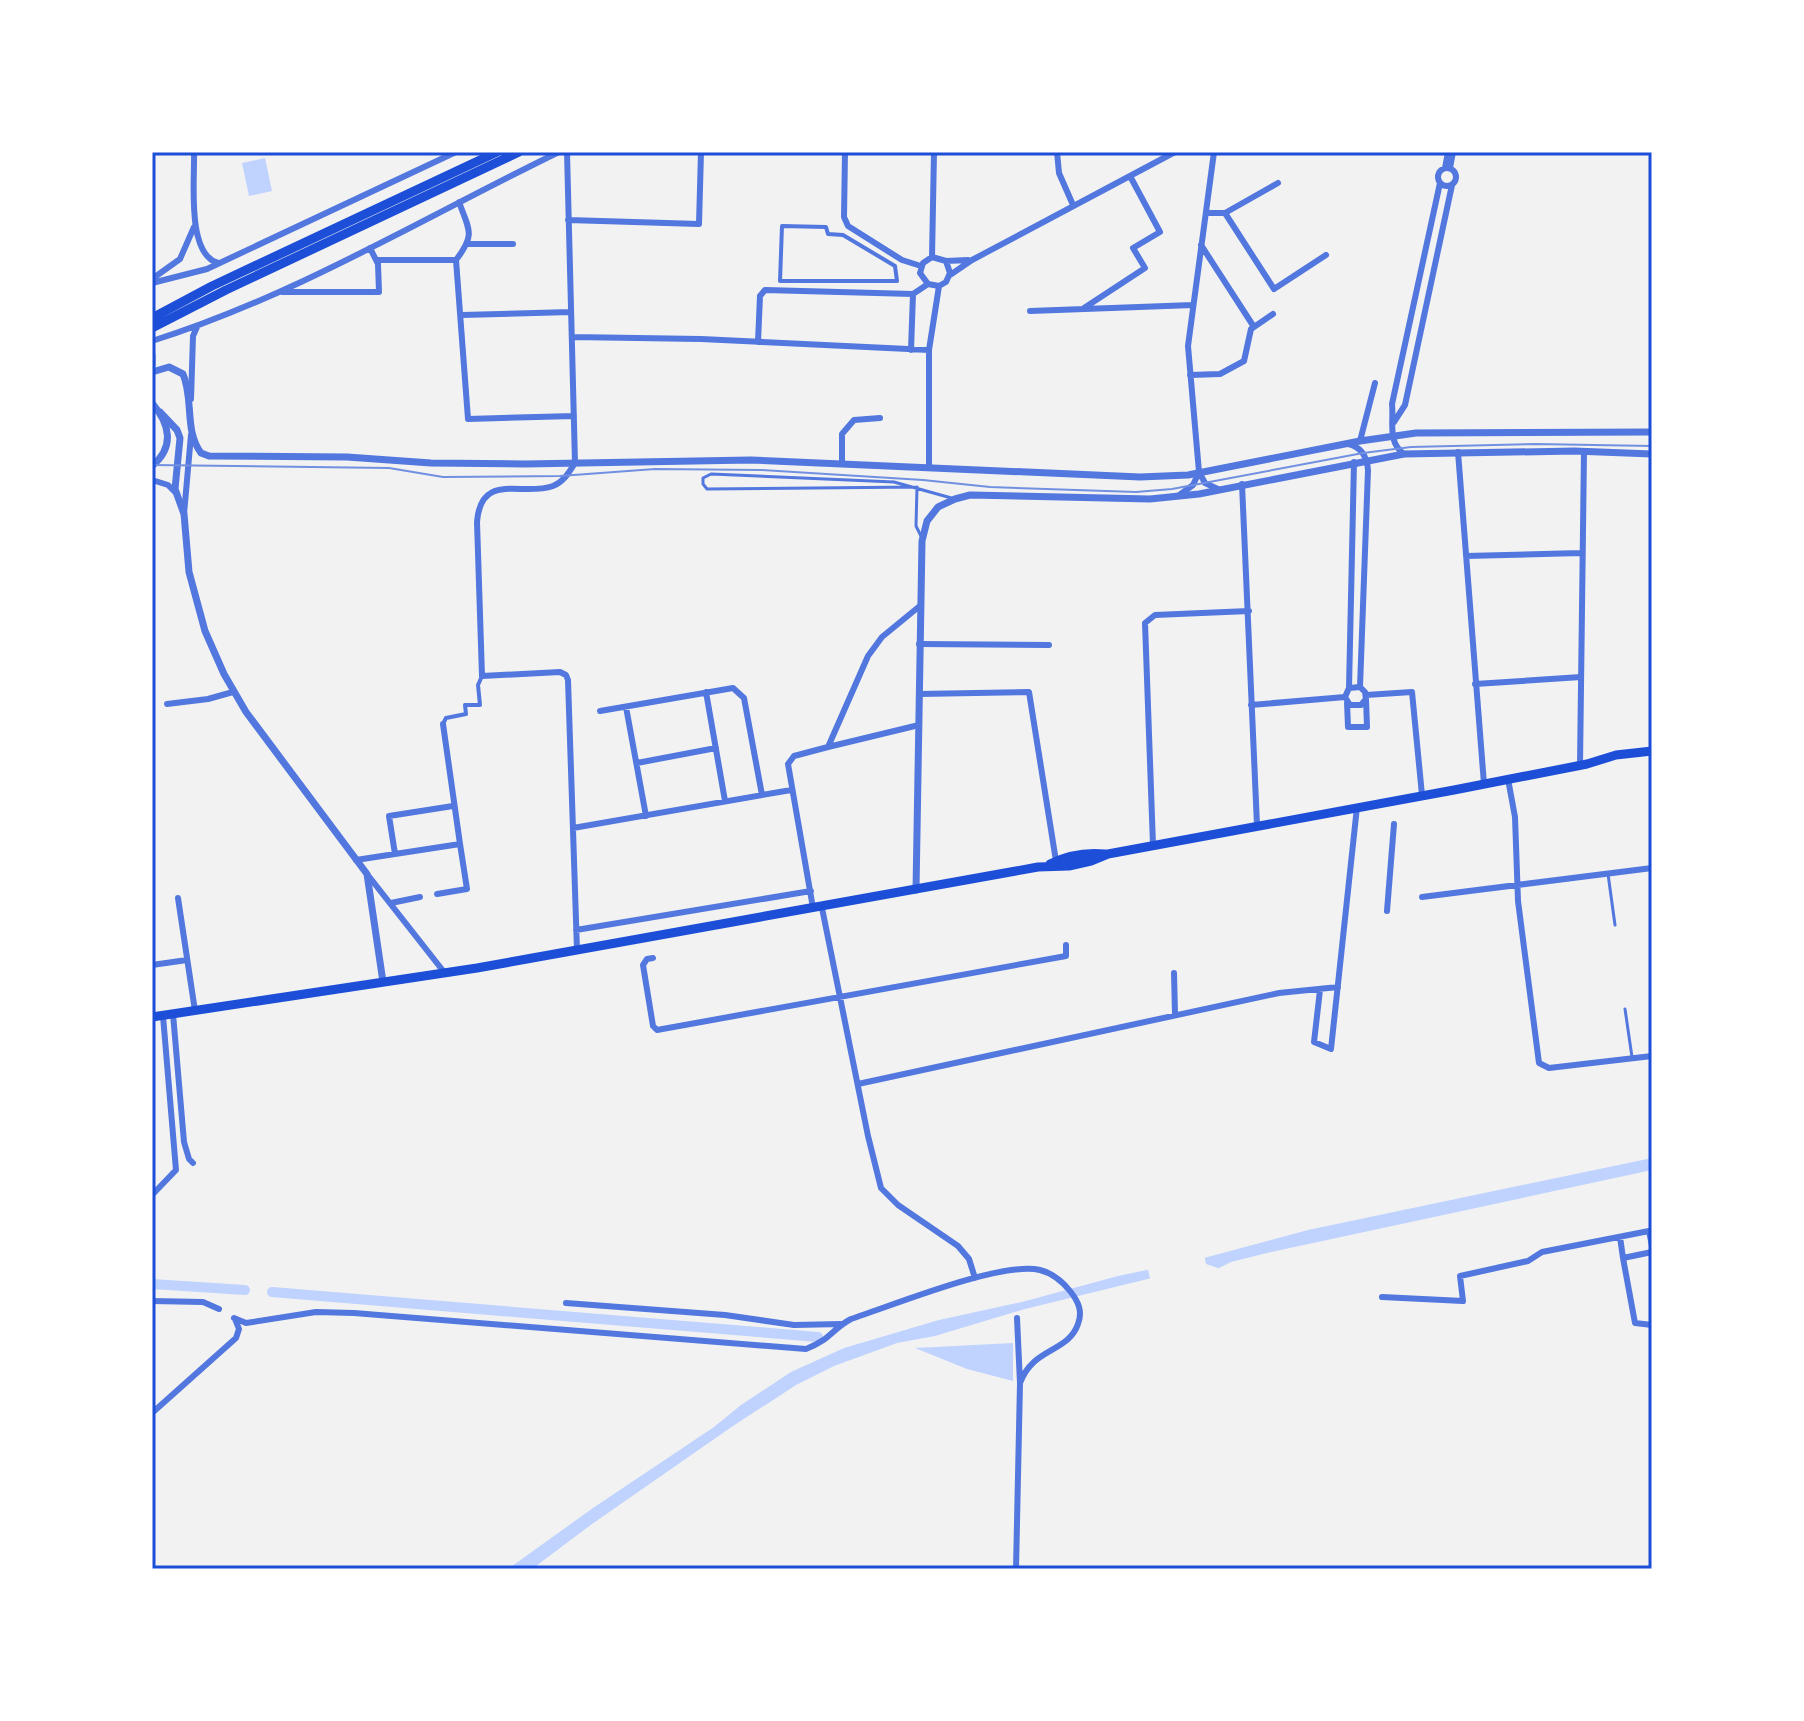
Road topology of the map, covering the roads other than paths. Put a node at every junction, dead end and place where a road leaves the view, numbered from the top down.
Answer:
1 (194, 152) edge
2 (456, 152) edge
3 (497, 152) edge
4 (519, 152) edge
5 (559, 152) edge
6 (567, 152) edge
7 (701, 152) edge
8 (845, 152) edge
9 (934, 152) edge
10 (1057, 152) edge
11 (1175, 152) edge
12 (1214, 152) edge
13 (1450, 152) edge
14 (1447, 168) junction
15 (1130, 176) junction
16 (1278, 183) dead end
17 (1440, 183) junction
18 (1452, 185) junction
19 (459, 202) junction
20 (1073, 205) junction
21 (1206, 213) junction
22 (1225, 213) junction
23 (568, 220) junction
24 (195, 223) junction
25 (468, 244) junction
26 (513, 244) dead end
27 (1201, 245) junction
28 (370, 248) junction
29 (1326, 255) dead end
30 (932, 257) junction
31 (377, 260) junction
32 (456, 260) junction
33 (972, 260) junction
34 (946, 261) junction
35 (221, 263) junction
36 (921, 266) junction
37 (949, 276) junction
38 (152, 281) edge
39 (780, 281) joint
40 (928, 284) junction
41 (939, 286) junction
42 (278, 292) junction
43 (913, 294) junction
44 (1193, 305) junction
45 (1084, 308) junction
46 (1030, 311) dead end
47 (571, 312) junction
48 (1273, 314) dead end
49 (462, 315) junction
50 (152, 318) edge
51 (198, 326) junction
52 (1254, 327) junction
53 (152, 328) edge
54 (572, 337) junction
55 (152, 341) edge
56 (758, 342) junction
57 (911, 350) junction
58 (929, 350) junction
59 (152, 355) edge
60 (152, 365) edge
61 (152, 372) edge
62 (1190, 375) junction
63 (1375, 383) dead end
64 (190, 402) junction
65 (152, 403) edge
66 (160, 412) junction
67 (574, 416) junction
68 (880, 418) dead end
69 (1394, 422) junction
70 (1652, 432) edge
71 (191, 435) junction
72 (1392, 436) junction
73 (1360, 441) junction
74 (1345, 444) junction
75 (1584, 451) junction
76 (1458, 452) junction
77 (1404, 454) junction
78 (1652, 454) edge
79 (1366, 460) junction
80 (1354, 462) junction
81 (575, 463) junction
82 (842, 464) junction
83 (152, 466) edge
84 (929, 468) junction
85 (1199, 472) junction
86 (152, 480) edge
87 (1242, 484) junction
88 (917, 487) junction
89 (1220, 490) junction
90 (177, 495) junction
91 (1177, 496) junction
92 (955, 499) junction
93 (184, 514) junction
94 (922, 538) junction
95 (1581, 553) junction
96 (1466, 556) junction
97 (921, 605) junction
98 (1249, 611) junction
99 (919, 644) junction
100 (1049, 645) dead end
101 (482, 676) junction
102 (1581, 677) junction
103 (1475, 684) junction
104 (1360, 687) junction
105 (1349, 688) junction
106 (233, 692) junction
107 (706, 692) junction
108 (919, 694) junction
109 (1366, 697) junction
110 (1346, 700) junction
111 (167, 704) dead end
112 (1251, 705) junction
113 (626, 707) junction
114 (600, 711) dead end
115 (443, 724) joint
116 (919, 725) junction
117 (828, 747) junction
118 (716, 748) junction
119 (1652, 751) edge
120 (637, 763) junction
121 (1584, 764) junction
122 (1508, 779) junction
123 (1484, 784) junction
124 (791, 790) junction
125 (762, 795) junction
126 (1422, 795) junction
127 (725, 801) junction
128 (453, 806) junction
129 (1357, 807) junction
130 (646, 816) junction
131 (1394, 824) dead end
132 (1257, 825) junction
133 (573, 828) junction
134 (460, 844) junction
135 (1153, 845) junction
136 (395, 854) junction
137 (356, 860) junction
138 (1052, 863) junction
139 (1652, 868) edge
140 (367, 874) junction
141 (1608, 874) junction
142 (1517, 885) junction
143 (916, 890) junction
144 (811, 891) junction
145 (437, 894) dead end
146 (420, 897) dead end
147 (1422, 897) dead end
148 (178, 898) dead end
149 (391, 903) junction
150 (818, 908) junction
151 (1387, 911) dead end
152 (1615, 925) dead end
153 (576, 930) junction
154 (1066, 945) dead end
155 (577, 950) junction
156 (653, 958) dead end
157 (187, 960) junction
158 (152, 965) edge
159 (444, 972) junction
160 (1174, 973) dead end
161 (383, 982) junction
162 (1338, 987) junction
163 (1320, 990) junction
164 (840, 998) junction
165 (1625, 1009) dead end
166 (195, 1011) junction
167 (1175, 1014) junction
168 (163, 1016) edge
169 (1652, 1056) edge
170 (1632, 1058) junction
171 (858, 1084) junction
172 (172, 1126) junction
173 (183, 1129) junction
174 (193, 1163) dead end
175 (152, 1195) edge
176 (1620, 1237) junction
177 (1652, 1246) edge
178 (1652, 1252) edge
179 (1623, 1258) junction
180 (975, 1278) junction
181 (1382, 1297) dead end
182 (152, 1301) edge
183 (566, 1303) dead end
184 (219, 1309) dead end
185 (1017, 1318) dead end
186 (841, 1324) junction
187 (1652, 1325) edge
188 (1020, 1383) junction
189 (152, 1413) edge
190 (1016, 1569) edge

1 - 24 street
2 - 35 street
3 - 50 main road
4 - 53 main road
5 - 19 street
6 - 23 street
7 - 23 street
8 - 36 street
9 - 30 street
10 - 20 street
11 - 15 street
12 - 21 street
13 - 14 street
14 - 17 street
14 - 18 street
15 - 20 street
15 - 45 street
16 - 22 street
17 - 18 street
17 - 69 street
18 - 69 street
19 - 25 street
19 - 28 street
20 - 33 street
21 - 22 street
21 - 27 street
22 - 29 street
23 - 47 street
24 - 35 street
24 - 38 street
25 - 26 street
25 - 32 street
27 - 44 street
27 - 52 street
28 - 31 street
28 - 42 street
30 - 34 street
30 - 36 street
31 - 32 street
31 - 42 street
32 - 49 street
33 - 34 street
33 - 37 street
34 - 37 street
35 - 38 street
36 - 40 street
37 - 41 street
39 - 39 street
40 - 41 street
40 - 43 street
41 - 58 street
42 - 51 street
43 - 56 street
43 - 57 street
44 - 45 street
44 - 62 street
45 - 46 street
47 - 49 street
47 - 54 street
48 - 52 street
49 - 67 street
51 - 55 street
51 - 64 street
52 - 62 street
54 - 56 street
54 - 67 street
56 - 57 street
57 - 58 street
58 - 84 street
59 - 60 street
61 - 64 street
62 - 85 street
63 - 73 street
64 - 71 street
65 - 66 street
66 - 83 street
66 - 90 street
67 - 81 street
68 - 82 street
69 - 72 street
70 - 72 street
71 - 81 street
71 - 93 street
72 - 73 street
72 - 77 street
73 - 74 street
74 - 79 street
74 - 85 street
75 - 76 street
75 - 78 street
75 - 95 street
76 - 77 street
76 - 96 street
77 - 79 street
79 - 80 street
79 - 104 street
80 - 87 street
80 - 105 street
81 - 82 street
81 - 101 street
82 - 84 street
84 - 85 street
85 - 89 street
85 - 91 street
86 - 90 street
87 - 89 street
87 - 98 street
88 - 88 lane
88 - 92 lane
88 - 94 lane
89 - 91 street
90 - 93 street
91 - 92 street
92 - 94 street
93 - 106 street
94 - 97 street
95 - 96 street
95 - 102 street
96 - 103 street
97 - 99 street
97 - 117 street
98 - 112 street
98 - 135 street
99 - 100 street
99 - 108 street
101 - 115 street
101 - 133 street
102 - 103 street
102 - 121 street
103 - 123 street
104 - 105 street
104 - 109 street
105 - 110 street
106 - 111 street
106 - 137 street
107 - 113 street
107 - 118 street
107 - 125 street
108 - 116 street
108 - 138 street
109 - 110 street
109 - 110 street
109 - 126 street
110 - 112 street
112 - 132 street
113 - 114 street
113 - 120 street
115 - 128 street
116 - 117 street
116 - 143 street
117 - 124 street
118 - 120 street
118 - 127 street
119 - 121 main road
120 - 130 street
121 - 122 main road
122 - 123 main road
122 - 142 street
123 - 126 main road
124 - 125 street
124 - 144 street
125 - 127 street
126 - 129 main road
127 - 130 street
128 - 134 street
128 - 136 street
129 - 132 main road
129 - 162 street
130 - 133 street
131 - 151 street
132 - 135 main road
133 - 153 street
134 - 136 street
134 - 145 street
135 - 138 main road
136 - 137 street
137 - 140 street
138 - 143 main road
139 - 141 street
140 - 149 street
140 - 161 street
141 - 142 street
141 - 152 lane
142 - 147 street
142 - 170 street
143 - 150 main road
144 - 150 street
144 - 153 street
146 - 149 street
148 - 157 street
149 - 159 street
150 - 155 main road
150 - 164 street
153 - 155 street
154 - 164 street
155 - 159 main road
156 - 164 street
157 - 158 street
157 - 166 street
159 - 161 main road
160 - 167 street
161 - 166 main road
162 - 163 street
162 - 163 street
163 - 167 street
164 - 171 street
165 - 170 lane
166 - 168 main road
167 - 171 street
168 - 172 street
168 - 173 street
169 - 170 street
171 - 180 street
172 - 173 street
172 - 175 street
173 - 174 street
176 - 177 street
176 - 179 street
176 - 181 street
178 - 179 street
179 - 187 street
180 - 186 street
180 - 188 street
182 - 184 street
183 - 186 street
185 - 188 street
186 - 189 street
188 - 190 street

